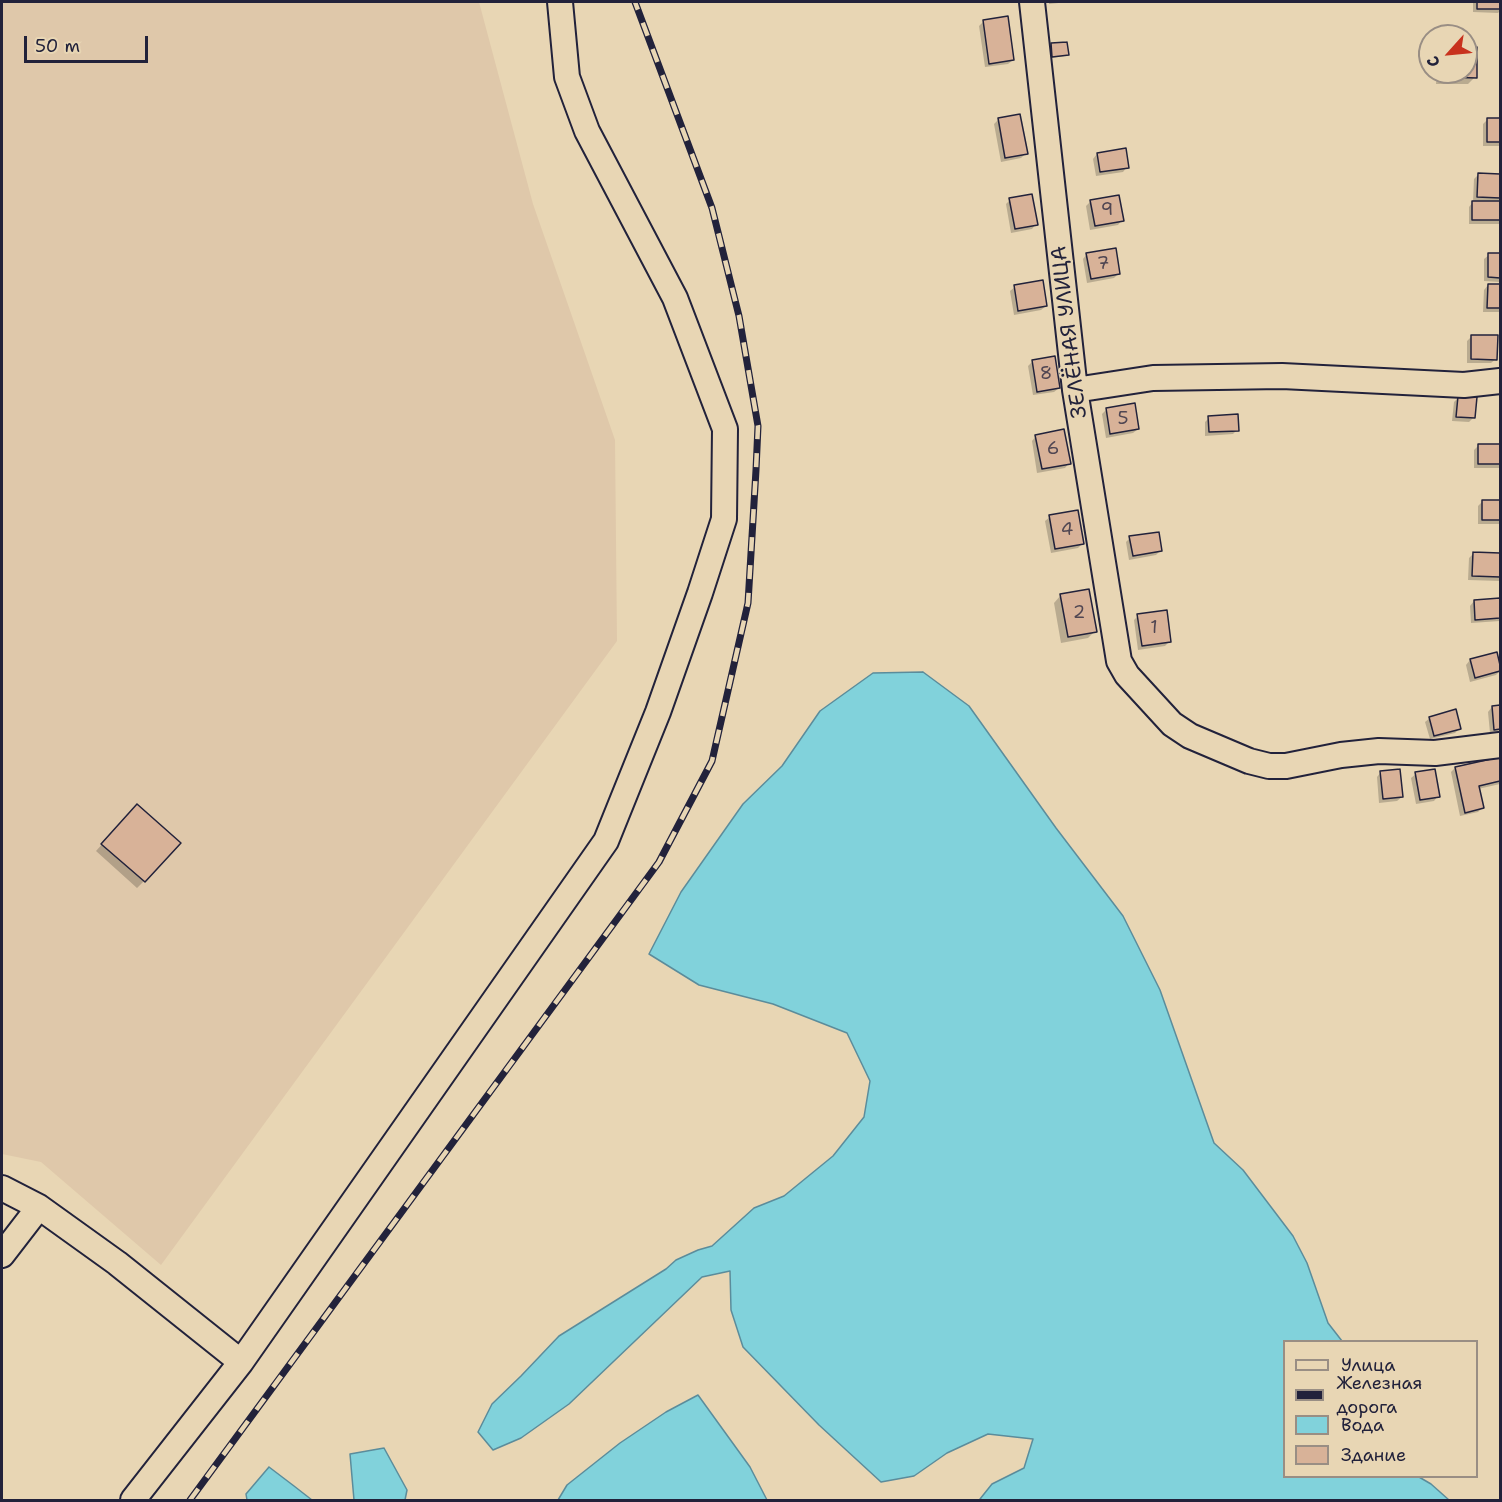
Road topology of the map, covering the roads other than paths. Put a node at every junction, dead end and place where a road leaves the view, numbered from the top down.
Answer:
1 (560, 2) edge
2 (1032, 2) edge
3 (1500, 381) edge
4 (1075, 390) junction
5 (1500, 745) edge
6 (2, 1188) edge
7 (39, 1208) junction
8 (2, 1255) edge
9 (241, 1362) junction
10 (133, 1500) edge

1 - 9 street
2 - 4 street, ЗЕЛЁНАЯ УЛИЦА
3 - 4 street
4 - 5 street, ЗЕЛЁНАЯ УЛИЦА
6 - 7 street
7 - 8 street
7 - 9 street
9 - 10 street

